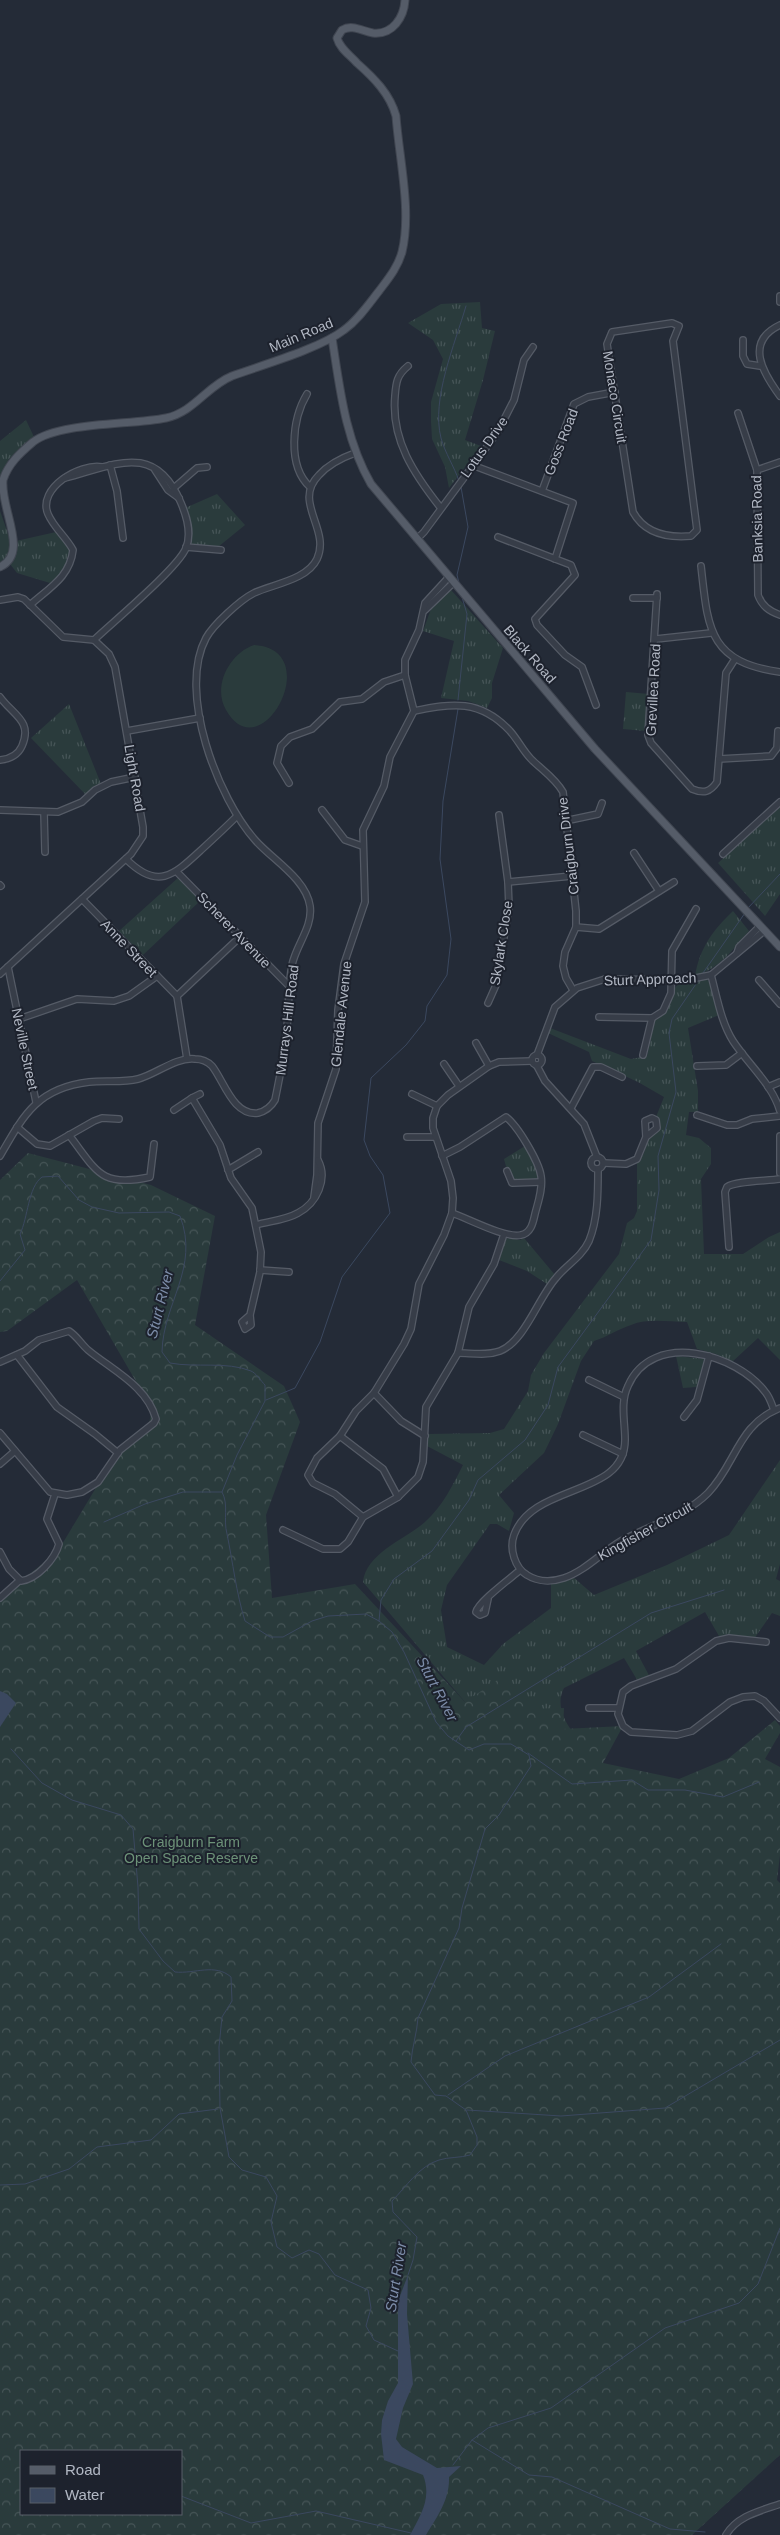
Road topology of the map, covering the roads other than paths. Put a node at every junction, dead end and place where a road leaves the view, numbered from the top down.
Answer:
1 (405, 0) edge
2 (780, 296) edge
3 (780, 302) edge
4 (780, 325) edge
5 (332, 338) junction
6 (743, 340) dead end
7 (533, 347) dead end
8 (408, 366) dead end
9 (760, 366) junction
10 (614, 392) junction
11 (307, 394) dead end
12 (780, 396) edge
13 (738, 413) dead end
14 (355, 453) junction
15 (780, 462) edge
16 (110, 465) junction
17 (472, 465) junction
18 (207, 467) dead end
19 (155, 470) junction
20 (757, 470) junction
21 (310, 487) junction
22 (175, 488) junction
23 (542, 491) junction
24 (179, 498) junction
25 (440, 508) junction
26 (498, 537) dead end
27 (123, 538) dead end
28 (417, 539) junction
29 (186, 547) junction
30 (221, 550) dead end
31 (555, 559) junction
32 (700, 566) dead end
33 (0, 567) edge
34 (450, 580) junction
35 (633, 598) dead end
36 (0, 600) edge
37 (30, 605) junction
38 (780, 615) edge
39 (711, 633) junction
40 (656, 639) junction
41 (94, 640) junction
42 (735, 658) junction
43 (780, 672) edge
44 (405, 675) junction
45 (0, 698) edge
46 (596, 705) dead end
47 (414, 711) junction
48 (200, 718) junction
49 (778, 731) dead end
50 (127, 732) junction
51 (719, 759) junction
52 (0, 760) edge
53 (135, 777) junction
54 (289, 783) dead end
55 (780, 802) edge
56 (602, 803) dead end
57 (0, 810) edge
58 (322, 810) dead end
59 (44, 812) junction
60 (499, 815) dead end
61 (237, 816) junction
62 (565, 821) junction
63 (362, 846) junction
64 (45, 852) dead end
65 (634, 853) dead end
66 (723, 854) dead end
67 (126, 859) junction
68 (177, 872) junction
69 (572, 876) junction
70 (508, 882) junction
71 (674, 882) dead end
72 (660, 891) junction
73 (82, 899) junction
74 (696, 910) dead end
75 (576, 927) junction
76 (762, 929) junction
77 (240, 937) junction
78 (780, 947) edge
79 (8, 967) junction
80 (0, 974) edge
81 (711, 975) junction
82 (157, 976) junction
83 (672, 980) junction
84 (759, 980) dead end
85 (290, 987) junction
86 (573, 990) junction
87 (177, 996) junction
88 (488, 1003) dead end
89 (780, 1004) edge
90 (599, 1017) dead end
91 (652, 1018) junction
92 (19, 1019) junction
93 (476, 1043) dead end
94 (742, 1053) junction
95 (537, 1055) junction
96 (643, 1055) dead end
97 (187, 1059) junction
98 (532, 1061) junction
99 (444, 1064) dead end
100 (489, 1066) junction
101 (537, 1066) junction
102 (697, 1066) dead end
103 (622, 1077) dead end
104 (780, 1082) edge
105 (459, 1086) junction
106 (768, 1087) junction
107 (200, 1094) dead end
108 (412, 1094) dead end
109 (192, 1098) junction
110 (36, 1102) junction
111 (438, 1106) junction
112 (571, 1108) junction
113 (174, 1110) dead end
114 (780, 1111) edge
115 (696, 1115) dead end
116 (780, 1116) edge
117 (119, 1119) dead end
118 (17, 1127) junction
119 (69, 1135) junction
120 (646, 1136) dead end
121 (780, 1136) edge
122 (407, 1137) dead end
123 (435, 1137) junction
124 (154, 1144) dead end
125 (0, 1156) edge
126 (442, 1156) junction
127 (597, 1157) junction
128 (259, 1163) dead end
129 (604, 1163) junction
130 (598, 1169) junction
131 (228, 1170) junction
132 (507, 1171) dead end
133 (780, 1173) edge
134 (780, 1179) edge
135 (541, 1182) junction
136 (452, 1213) junction
137 (256, 1224) junction
138 (504, 1234) junction
139 (729, 1247) dead end
140 (260, 1270) junction
141 (289, 1272) dead end
142 (250, 1315) dead end
143 (458, 1353) junction
144 (18, 1354) junction
145 (708, 1356) junction
146 (0, 1362) edge
147 (589, 1380) dead end
148 (374, 1393) junction
149 (624, 1398) junction
150 (777, 1409) edge
151 (684, 1417) dead end
152 (0, 1433) edge
153 (583, 1435) dead end
154 (340, 1436) junction
155 (425, 1436) junction
156 (15, 1451) junction
157 (118, 1453) junction
158 (623, 1454) junction
159 (0, 1464) edge
160 (55, 1494) junction
161 (398, 1497) junction
162 (364, 1517) junction
163 (283, 1530) dead end
164 (0, 1552) edge
165 (520, 1570) junction
166 (20, 1580) junction
167 (0, 1598) edge
168 (488, 1599) dead end
169 (766, 1642) dead end
170 (589, 1708) dead end
171 (618, 1708) junction
172 (780, 1718) edge
173 (780, 2504) edge
174 (726, 2535) edge

1 - 5 main road, Main Road
2 - 3 street
4 - 9 street
5 - 14 main road, Black Road
5 - 33 main road, Main Road
6 - 9 street
7 - 17 street, Lotus Drive
8 - 25 street
9 - 12 street
10 - 10 street, Monaco Circuit
10 - 23 street, Goss Road
11 - 21 street
13 - 20 street, Banksia Road
14 - 21 street
14 - 28 main road, Black Road
15 - 20 street
16 - 19 street
16 - 27 street
16 - 37 street
17 - 23 street
17 - 25 street, Lotus Drive
18 - 22 street
19 - 22 street
19 - 24 street
20 - 38 street, Banksia Road
21 - 48 street, Murrays Hill Road
22 - 24 street
23 - 31 street
24 - 29 street
25 - 28 street, Lotus Drive
26 - 31 street
28 - 34 main road, Black Road
29 - 30 street
29 - 41 street
31 - 46 street
32 - 39 street
34 - 44 street
34 - 76 main road, Black Road
35 - 40 street, Grevillea Road
36 - 37 street
37 - 41 street
39 - 40 street
39 - 42 street
40 - 51 street, Grevillea Road
41 - 50 street, Light Road
42 - 43 street
42 - 51 street, Grevillea Road
44 - 47 street
44 - 54 street
45 - 52 street
47 - 62 street, Craigburn Drive
47 - 63 street, Glendale Avenue
48 - 50 street
48 - 61 street, Murrays Hill Road
49 - 51 street
50 - 53 street, Light Road
53 - 59 street
53 - 67 street, Light Road
55 - 66 street
56 - 62 street
57 - 59 street
58 - 63 street
59 - 64 street
60 - 70 street, Skylark Close
61 - 68 street
61 - 85 street, Murrays Hill Road
62 - 69 street, Craigburn Drive
63 - 137 street, Glendale Avenue
65 - 72 street
67 - 68 street
67 - 73 street, Light Road
68 - 77 street, Scherer Avenue
69 - 70 street, Skylark Close
69 - 75 street, Craigburn Drive
70 - 88 street, Skylark Close
71 - 72 street
72 - 75 street
73 - 79 street, Light Road
73 - 82 street, Anne Street
74 - 83 street
75 - 86 street, Craigburn Drive
76 - 78 main road, Black Road
76 - 81 street, Sturt Approach
77 - 85 street, Scherer Avenue
77 - 87 street
79 - 80 street, Light Road
79 - 92 street, Neville Street
81 - 83 street, Sturt Approach
81 - 94 street
82 - 87 street, Anne Street
82 - 92 street
83 - 86 street, Sturt Approach
83 - 91 street
84 - 89 street
85 - 97 street, Murrays Hill Road
86 - 95 street, Sturt Approach
87 - 97 street
90 - 91 street
91 - 96 street
92 - 110 street, Neville Street
93 - 100 street
94 - 102 street
94 - 106 street
95 - 98 street
95 - 101 street
97 - 110 street
98 - 100 street
98 - 101 street
99 - 105 street
100 - 105 street
101 - 112 street
103 - 112 street
104 - 106 street
105 - 111 street
106 - 114 street
107 - 109 street
108 - 111 street
109 - 113 street
109 - 131 street
110 - 118 street
111 - 123 street
112 - 127 street
115 - 116 street
117 - 119 street
118 - 119 street
118 - 125 street
119 - 124 street
120 - 129 street
121 - 133 street
122 - 123 street
123 - 126 street
126 - 135 street
126 - 136 street
127 - 129 street
127 - 130 street
128 - 131 street
129 - 130 street
130 - 143 street
131 - 137 street
132 - 135 street
134 - 139 street
135 - 138 street
136 - 138 street
136 - 148 street
137 - 140 street
138 - 143 street
140 - 141 street
140 - 142 street
143 - 155 street
144 - 146 street
144 - 157 street
144 - 157 street
145 - 149 street, Kingfisher Circuit
145 - 150 street, Kingfisher Circuit
145 - 151 street
147 - 149 street
148 - 154 street
148 - 155 street
149 - 158 street, Kingfisher Circuit
150 - 165 street, Kingfisher Circuit
152 - 156 street
153 - 158 street
154 - 161 street
154 - 162 street
155 - 161 street
156 - 159 street
156 - 160 street
157 - 160 street
158 - 165 street
160 - 166 street
161 - 162 street
162 - 163 street
164 - 166 street
165 - 168 street
166 - 167 street
169 - 171 street
170 - 171 street
171 - 172 street
173 - 174 street

